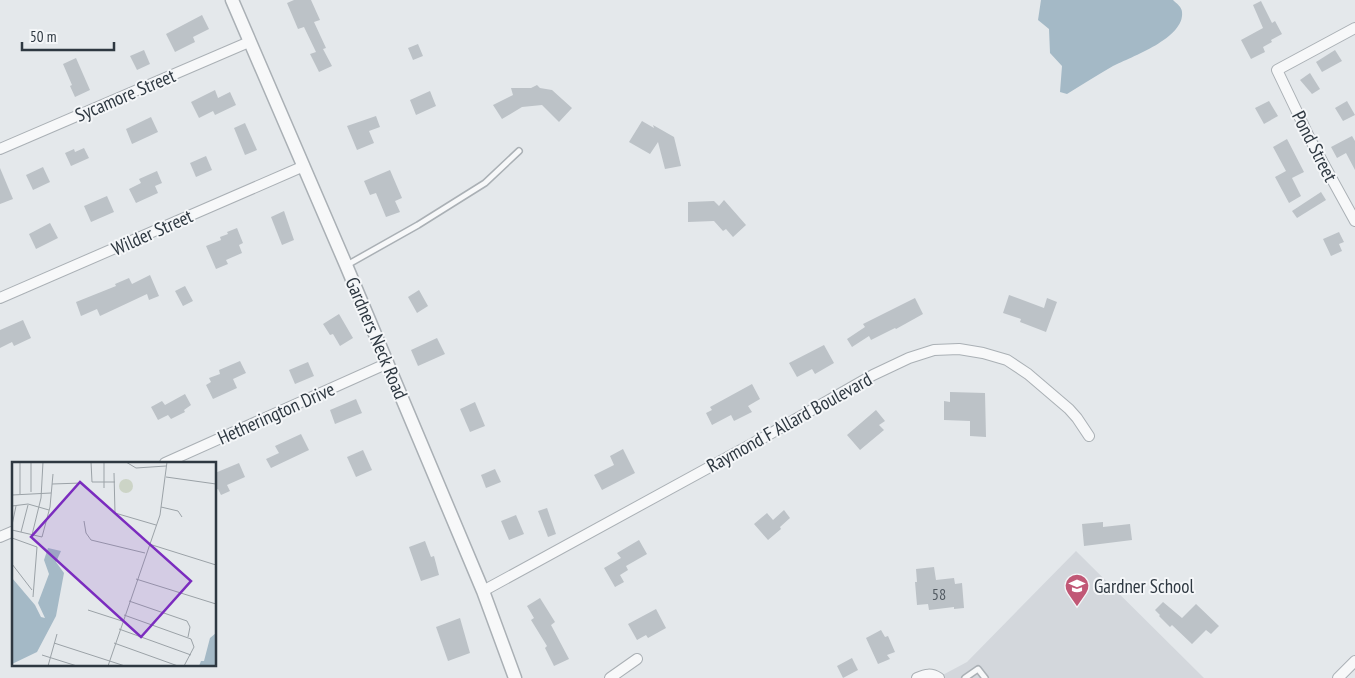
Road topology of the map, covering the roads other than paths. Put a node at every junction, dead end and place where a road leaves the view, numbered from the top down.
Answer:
1 (232, 0) edge
2 (1355, 28) edge
3 (250, 42) junction
4 (0, 148) edge
5 (518, 151) dead end
6 (304, 166) junction
7 (1355, 221) edge
8 (346, 265) junction
9 (0, 298) edge
10 (388, 363) junction
11 (1089, 436) dead end
12 (167, 462) edge
13 (12, 532) edge
14 (0, 537) edge
15 (484, 591) junction
16 (637, 659) dead end
17 (1355, 661) edge
18 (936, 676) edge
19 (511, 677) edge
20 (610, 678) edge
21 (917, 678) edge
22 (965, 678) edge
23 (985, 678) edge
24 (1338, 678) edge

1 - 3 street, Gardners Neck Road
2 - 7 street, Pond Street
3 - 4 street, Sycamore Street
3 - 6 street, Gardners Neck Road
5 - 8 lane
6 - 8 street, Gardners Neck Road
6 - 9 street, Wilder Street
8 - 10 street, Gardners Neck Road
10 - 12 street, Hetherington Drive
10 - 15 street, Gardners Neck Road
11 - 15 street, Raymond F Allard Boulevard
13 - 14 street
15 - 19 street, Gardners Neck Road
16 - 20 street
17 - 24 street
18 - 21 street
22 - 23 lane

